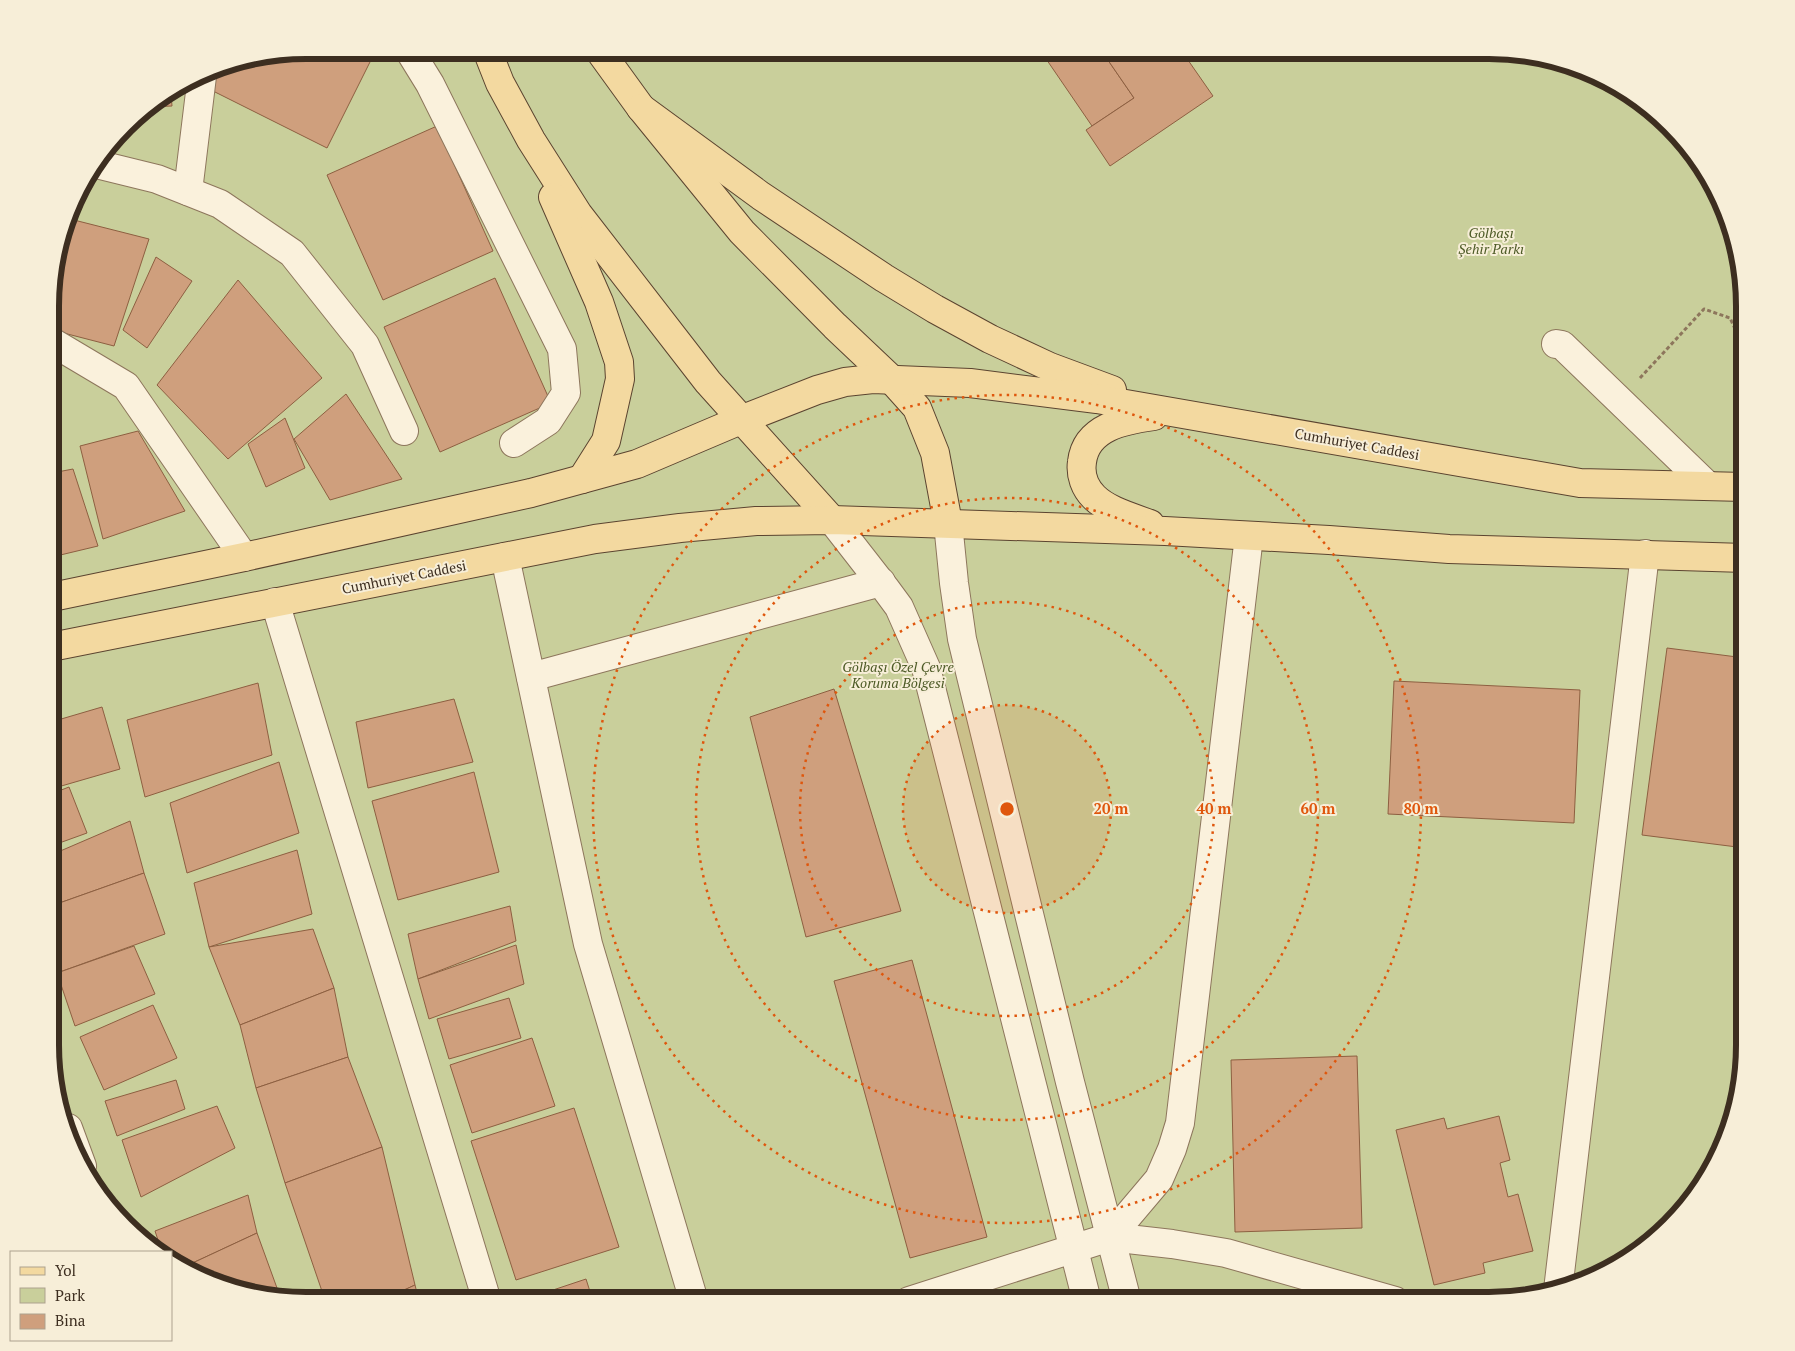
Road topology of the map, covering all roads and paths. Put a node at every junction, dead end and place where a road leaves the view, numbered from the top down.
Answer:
1 (415, 59) edge
2 (491, 59) edge
3 (606, 59) edge
4 (201, 82) edge
5 (642, 108) junction
6 (531, 140) junction
7 (102, 165) edge
8 (188, 191) junction
9 (1736, 331) edge
10 (1556, 344) dead end
11 (59, 346) edge
12 (891, 379) junction
13 (1619, 400) junction
14 (1172, 413) junction
15 (743, 418) junction
16 (404, 431) dead end
17 (514, 443) dead end
18 (582, 479) junction
19 (1708, 486) junction
20 (1736, 487) edge
21 (832, 520) junction
22 (948, 523) junction
23 (1165, 531) junction
24 (1249, 536) junction
25 (1645, 554) junction
26 (244, 557) junction
27 (505, 557) junction
28 (1736, 558) edge
29 (881, 582) junction
30 (59, 596) edge
31 (276, 602) junction
32 (59, 646) edge
33 (530, 677) junction
34 (1110, 1237) junction
35 (1074, 1249) junction
36 (1559, 1282) edge
37 (484, 1292) edge
38 (691, 1292) edge
39 (938, 1292) edge
40 (1085, 1292) edge
41 (1125, 1292) edge
42 (1363, 1292) edge

1 - 17 street
2 - 6 main road
3 - 5 main road
4 - 8 street
5 - 12 main road
5 - 14 main road
6 - 15 main road
6 - 18 main road
7 - 8 street
8 - 16 street
9 - 13 path
10 - 13 street
11 - 26 street
12 - 14 main road, Cumhuriyet Caddesi
12 - 15 main road, Cumhuriyet Caddesi
12 - 22 main road
13 - 19 street
14 - 19 main road, Cumhuriyet Caddesi
14 - 23 main road
15 - 18 main road, Cumhuriyet Caddesi
15 - 21 main road
18 - 26 main road
19 - 20 main road, Cumhuriyet Caddesi
21 - 22 main road, Cumhuriyet Caddesi
21 - 27 main road, Cumhuriyet Caddesi
21 - 29 street
22 - 23 main road, Cumhuriyet Caddesi
22 - 34 street
23 - 24 main road
24 - 25 main road
24 - 34 street
25 - 28 main road
25 - 36 street
26 - 30 main road
27 - 31 main road, Cumhuriyet Caddesi
27 - 33 street
29 - 33 street
29 - 35 street
31 - 32 main road, Cumhuriyet Caddesi
31 - 37 street
33 - 38 street
34 - 35 street
34 - 41 street
34 - 42 street
35 - 39 street
35 - 40 street

